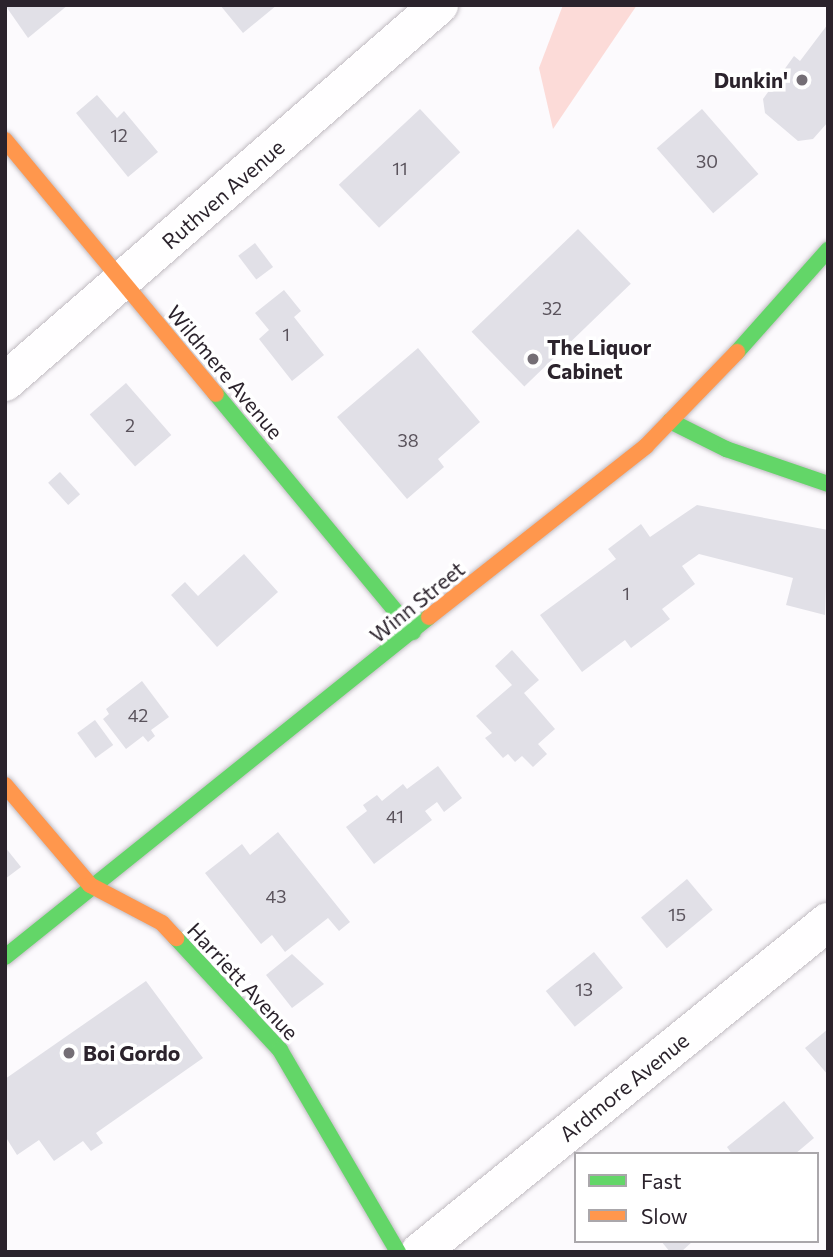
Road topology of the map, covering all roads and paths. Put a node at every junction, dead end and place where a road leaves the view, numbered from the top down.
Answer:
1 (439, 5) edge
2 (5, 140) edge
3 (828, 250) edge
4 (123, 282) junction
5 (5, 382) edge
6 (670, 421) junction
7 (828, 484) edge
8 (413, 632) junction
9 (5, 785) edge
10 (90, 885) junction
11 (828, 922) edge
12 (5, 957) edge
13 (398, 1252) edge
14 (420, 1252) edge

1 - 4 street, Ruthven Avenue
2 - 4 street, Wildmere Avenue
3 - 6 street, Winn Street
4 - 5 street, Ruthven Avenue
4 - 8 street, Wildmere Avenue
6 - 7 street
6 - 8 street, Winn Street
8 - 10 street, Winn Street
9 - 10 street, Harriett Avenue
10 - 12 street, Winn Street
10 - 13 street, Harriett Avenue
11 - 14 street, Ardmore Avenue

